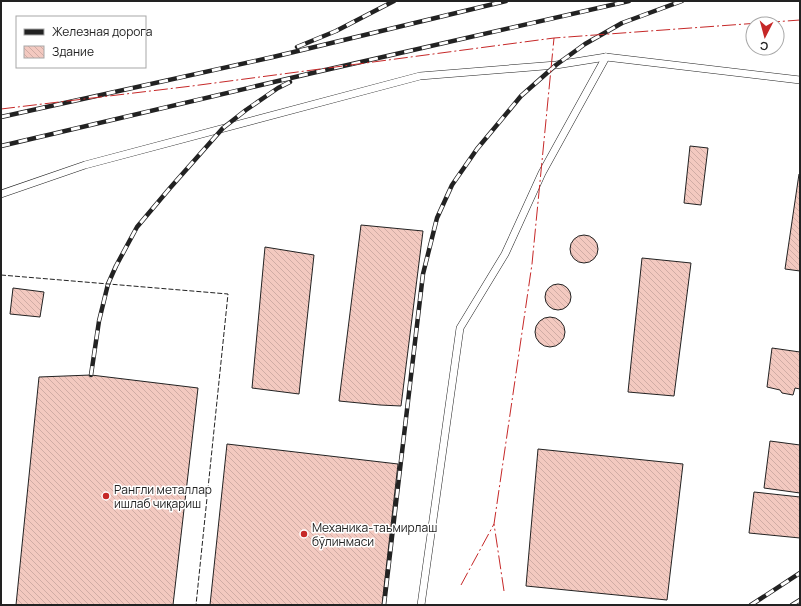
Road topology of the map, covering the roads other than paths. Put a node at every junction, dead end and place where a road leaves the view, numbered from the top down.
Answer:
1 (606, 57) junction
2 (800, 80) edge
3 (1, 194) edge
4 (421, 605) edge

1 - 2 lane
1 - 3 lane
1 - 4 lane

